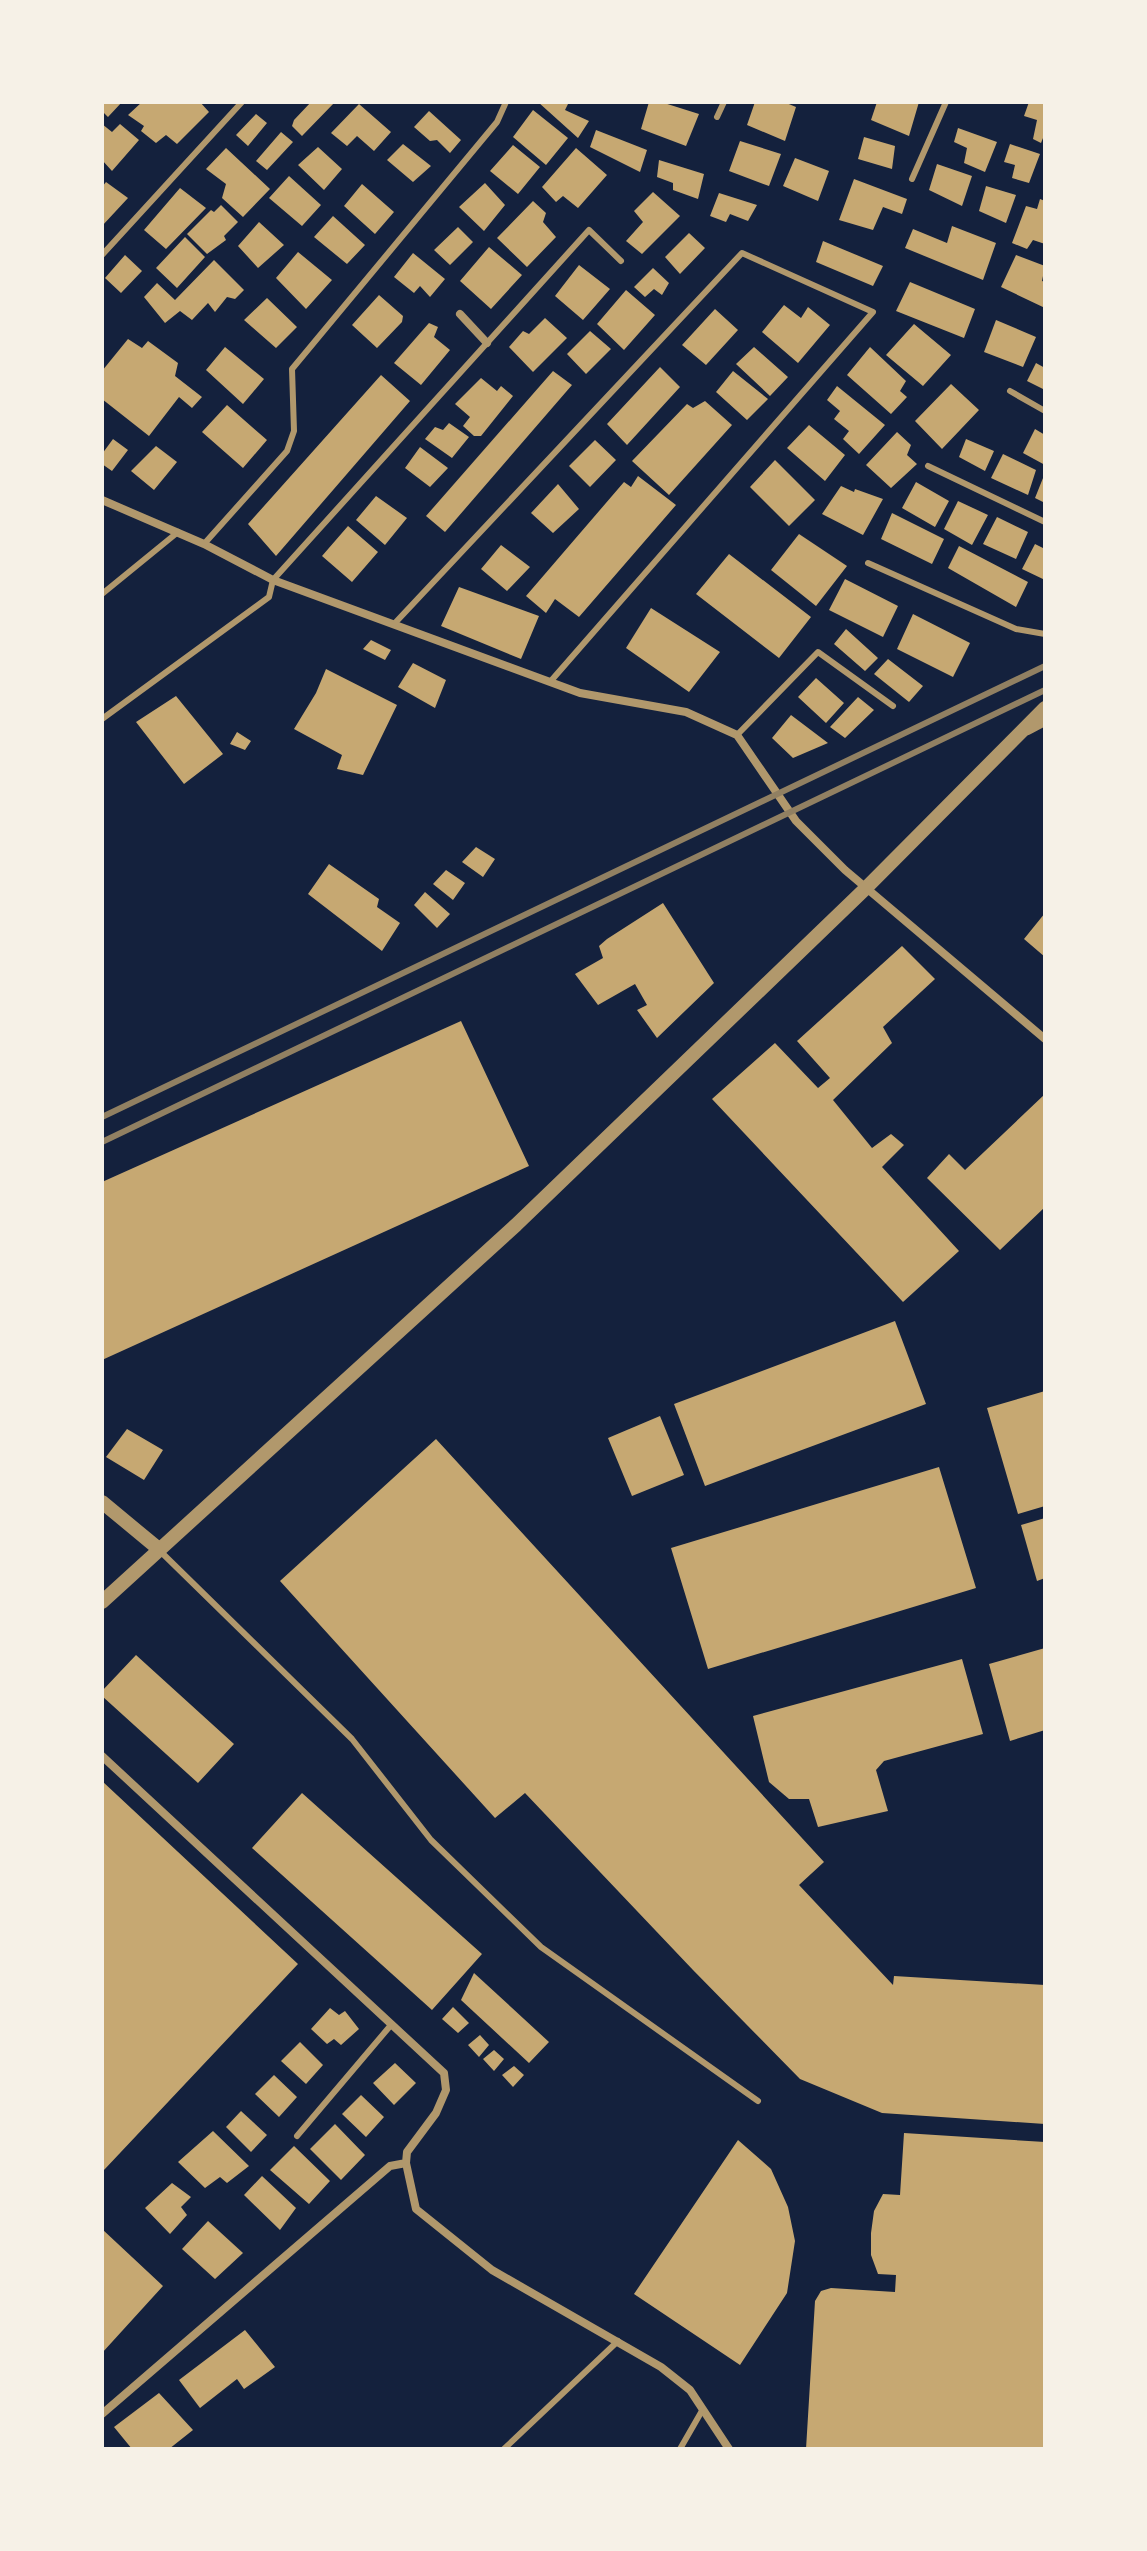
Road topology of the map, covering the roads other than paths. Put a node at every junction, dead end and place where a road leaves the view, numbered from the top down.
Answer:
1 (242, 102) edge
2 (506, 102) edge
3 (724, 102) edge
4 (946, 102) edge
5 (717, 117) dead end
6 (912, 179) dead end
7 (102, 255) edge
8 (621, 261) dead end
9 (460, 314) dead end
10 (487, 343) junction
11 (1010, 391) dead end
12 (1045, 411) edge
13 (928, 466) dead end
14 (102, 500) edge
15 (1045, 522) edge
16 (178, 532) junction
17 (204, 544) junction
18 (868, 563) dead end
19 (273, 580) junction
20 (102, 594) edge
21 (395, 623) junction
22 (1045, 634) edge
23 (550, 682) junction
24 (893, 706) dead end
25 (1045, 708) edge
26 (102, 719) edge
27 (1045, 722) edge
28 (737, 735) junction
29 (1018, 737) junction
30 (865, 889) junction
31 (1045, 1039) edge
32 (102, 1502) edge
33 (160, 1550) junction
34 (102, 1602) edge
35 (102, 1756) edge
36 (391, 2025) junction
37 (758, 2101) dead end
38 (297, 2136) dead end
39 (406, 2163) junction
40 (618, 2341) junction
41 (703, 2409) junction
42 (102, 2414) edge
43 (504, 2449) edge
44 (680, 2449) edge
45 (729, 2449) edge

1 - 7 lane
2 - 17 lane
3 - 5 lane
4 - 6 lane
8 - 10 lane
9 - 10 street
10 - 19 lane
11 - 12 lane
13 - 15 lane
14 - 16 street
16 - 17 street
16 - 20 lane
17 - 19 street
18 - 22 lane
19 - 21 street
19 - 26 lane
21 - 23 street
21 - 23 lane
23 - 28 street
24 - 28 lane
25 - 29 street
27 - 29 street
28 - 30 street
29 - 30 street
30 - 31 street
30 - 33 street
32 - 33 street
33 - 34 street
33 - 37 lane
35 - 36 street
36 - 38 lane
36 - 39 street
39 - 40 street
39 - 42 street
40 - 41 street
40 - 43 lane
41 - 44 lane
41 - 45 street

